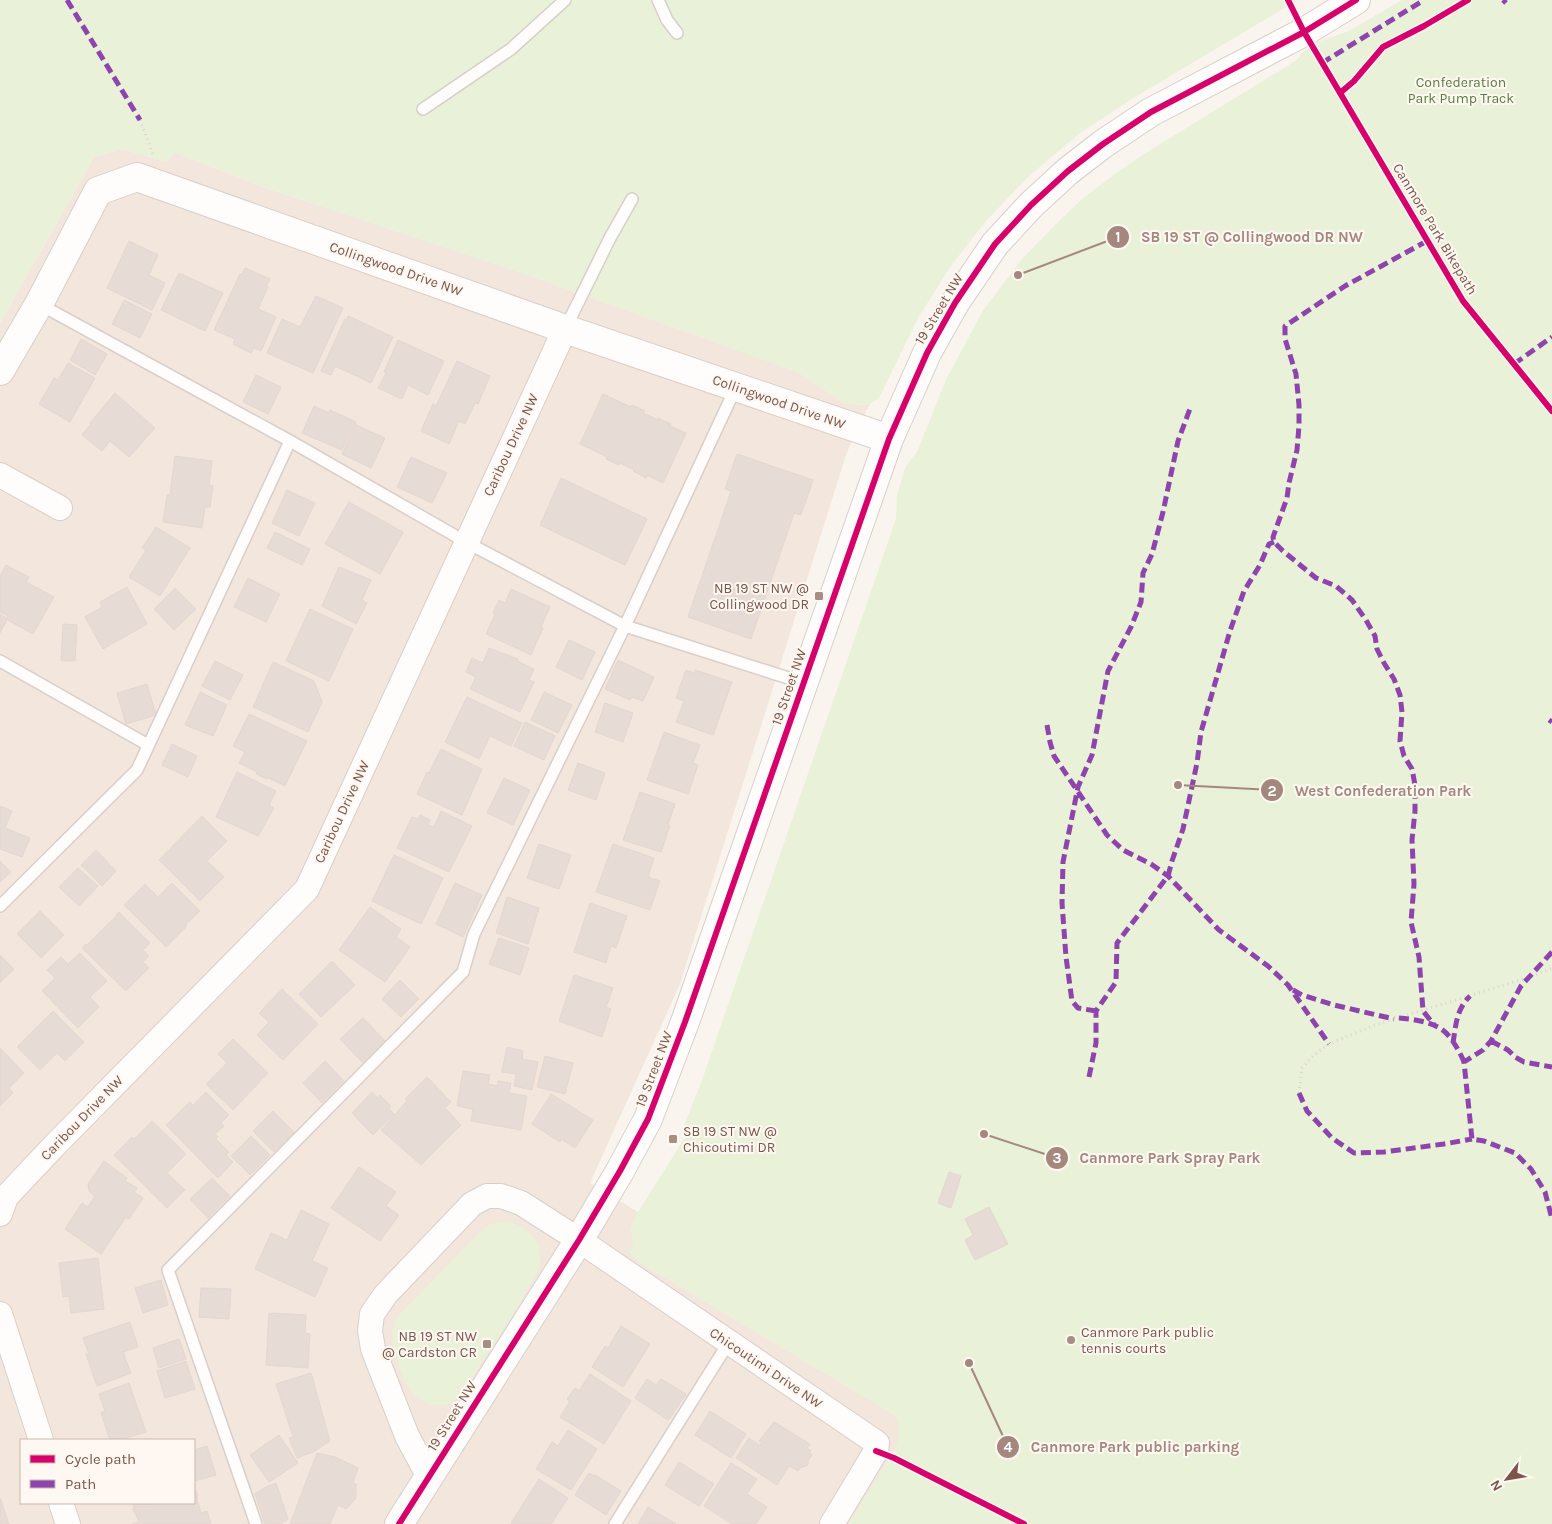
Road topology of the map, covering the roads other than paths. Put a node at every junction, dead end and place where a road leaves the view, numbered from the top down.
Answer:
1 (565, 0) edge
2 (658, 0) edge
3 (1356, 0) edge
4 (677, 33) dead end
5 (423, 109) dead end
6 (632, 199) dead end
7 (38, 304) junction
8 (565, 329) junction
9 (0, 372) edge
10 (736, 387) junction
11 (889, 439) junction
12 (290, 441) junction
13 (0, 475) edge
14 (60, 508) dead end
15 (466, 542) junction
16 (625, 626) junction
17 (0, 661) edge
18 (804, 682) junction
19 (148, 745) junction
20 (0, 906) edge
21 (2, 1202) edge
22 (579, 1240) junction
23 (0, 1314) edge
24 (729, 1342) junction
25 (40, 1439) edge
26 (429, 1477) junction
27 (61, 1504) edge
28 (68, 1524) edge
29 (256, 1524) edge
30 (399, 1524) edge
31 (615, 1524) edge
32 (832, 1524) edge

1 - 5 lane
2 - 4 lane
3 - 11 street, 19 Street NW
6 - 8 lane
7 - 8 street, Collingwood Drive NW
7 - 9 street, Collingwood Drive NW
7 - 12 lane
8 - 10 street, Collingwood Drive NW
8 - 15 street, Caribou Drive NW
10 - 11 street, Collingwood Drive NW
10 - 16 lane
11 - 18 street, 19 Street NW
12 - 15 lane
12 - 19 lane
13 - 14 street
15 - 16 lane
15 - 21 street, Caribou Drive NW
16 - 18 lane
16 - 29 lane
17 - 19 lane
18 - 22 street, 19 Street NW
19 - 20 lane
22 - 24 street, Chicoutimi Drive NW
22 - 26 street, 19 Street NW
22 - 26 street, Chicoutimi Drive NW
23 - 25 street
24 - 31 lane
24 - 32 street, Chicoutimi Drive NW
26 - 30 street, 19 Street NW
27 - 28 street

